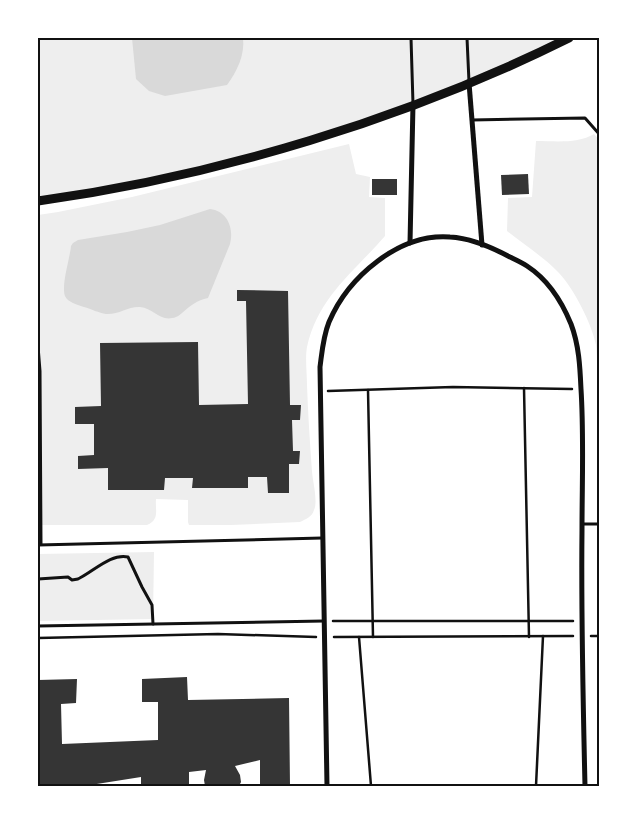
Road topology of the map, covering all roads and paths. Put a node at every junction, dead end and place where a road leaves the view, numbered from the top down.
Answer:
1 (411, 38) edge
2 (419, 38) edge
3 (466, 38) edge
4 (569, 38) edge
5 (469, 83) junction
6 (413, 104) junction
7 (472, 120) junction
8 (600, 135) edge
9 (38, 201) edge
10 (410, 243) junction
11 (482, 245) junction
12 (38, 346) edge
13 (524, 388) junction
14 (581, 389) junction
15 (368, 390) junction
16 (321, 391) junction
17 (39, 450) edge
18 (582, 524) junction
19 (600, 524) edge
20 (322, 538) junction
21 (40, 544) edge
22 (38, 579) edge
23 (528, 620) junction
24 (582, 620) junction
25 (324, 621) junction
26 (373, 621) junction
27 (153, 624) junction
28 (38, 626) edge
29 (529, 636) dead end
30 (543, 636) dead end
31 (359, 637) dead end
32 (373, 637) dead end
33 (327, 786) edge
34 (371, 786) edge
35 (536, 786) edge
36 (585, 786) edge

1 - 6 lane
2 - 3 lane
3 - 5 lane
4 - 5 street
5 - 6 street
5 - 7 street
6 - 9 street
6 - 10 street
7 - 8 lane
7 - 11 street
10 - 11 street
10 - 16 street
11 - 14 street
12 - 17 lane
13 - 14 path
13 - 15 path
13 - 23 path
14 - 18 street
15 - 16 path
15 - 26 path
16 - 20 street
17 - 21 lane
18 - 19 lane
18 - 24 street
20 - 21 lane
20 - 25 street
22 - 27 lane
23 - 24 path
23 - 26 path
23 - 29 path
24 - 36 street
25 - 26 path
25 - 27 lane
25 - 33 street
26 - 32 path
27 - 28 lane
30 - 35 path
31 - 34 path

